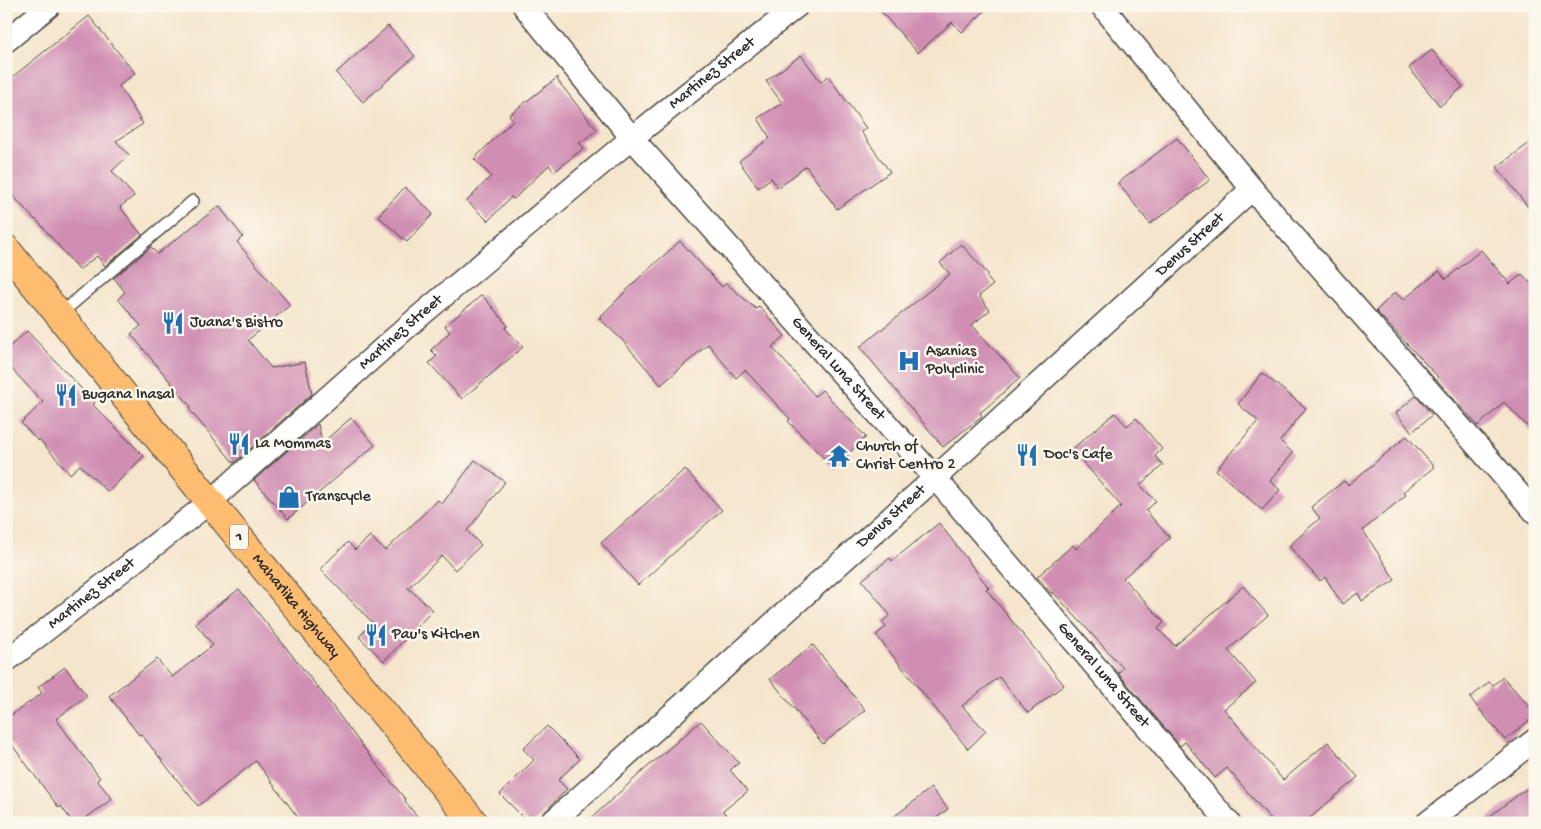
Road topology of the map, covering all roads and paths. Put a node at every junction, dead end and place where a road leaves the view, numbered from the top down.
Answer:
1 (49, 6) edge
2 (524, 6) edge
3 (796, 6) edge
4 (1102, 6) edge
5 (6, 41) edge
6 (632, 138) junction
7 (1252, 189) junction
8 (193, 201) dead end
9 (6, 249) edge
10 (59, 315) junction
11 (935, 478) junction
12 (210, 502) junction
13 (1535, 512) edge
14 (6, 661) edge
15 (1535, 740) edge
16 (474, 823) edge
17 (551, 823) edge
18 (1229, 823) edge
19 (1428, 823) edge

1 - 5 street
2 - 6 street, General Luna Street
3 - 6 street, Martinez Street
4 - 7 street
6 - 11 street, General Luna Street
6 - 12 street, Martinez Street
7 - 11 street, Denus Street
7 - 13 street
8 - 10 lane
9 - 10 highway, Maharlika Highway / 1
10 - 12 highway, Maharlika Highway / 1
11 - 17 street, Denus Street
11 - 18 street, General Luna Street
12 - 14 street, Martinez Street
12 - 16 highway, Maharlika Highway / 1
15 - 19 street

